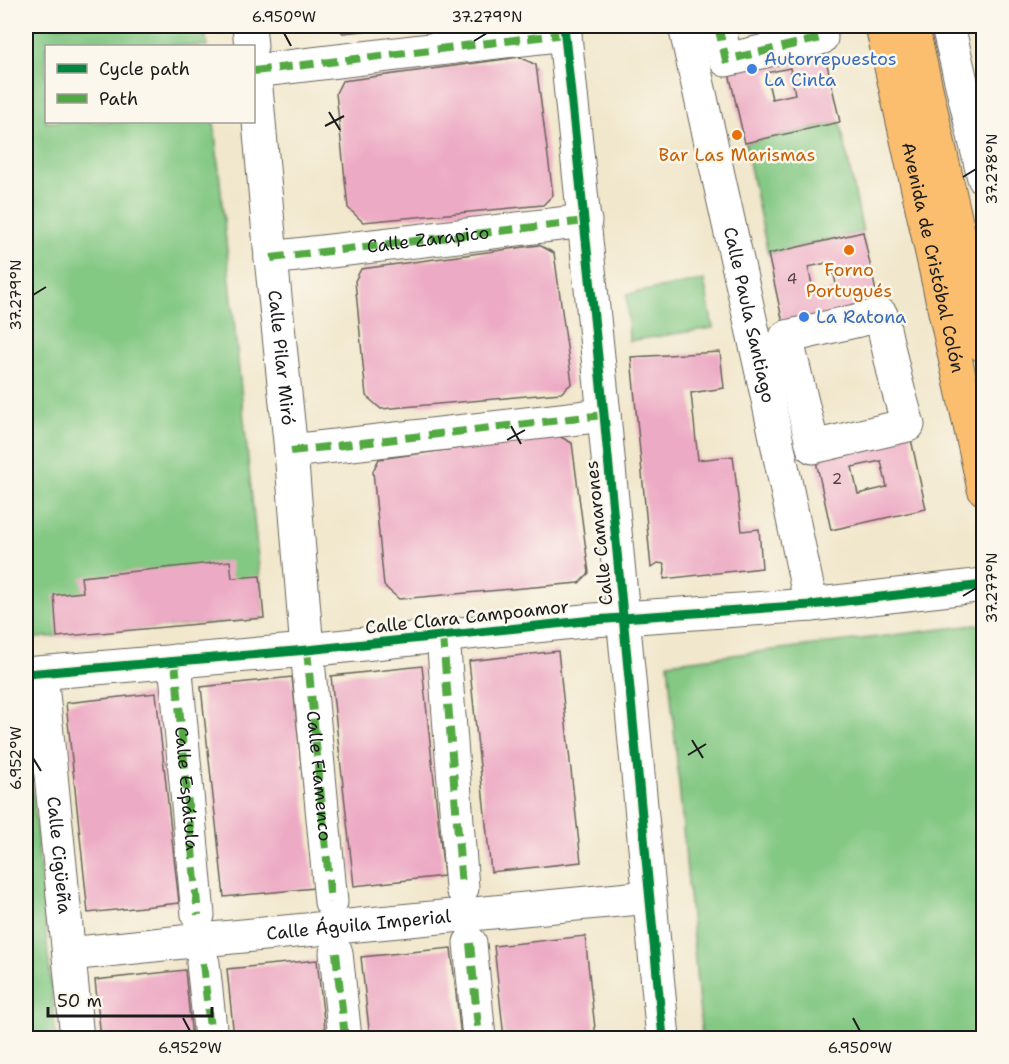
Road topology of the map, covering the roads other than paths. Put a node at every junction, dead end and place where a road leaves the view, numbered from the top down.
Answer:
1 (249, 26) edge
2 (685, 26) edge
3 (718, 26) edge
4 (818, 26) edge
5 (882, 26) edge
6 (912, 26) edge
7 (948, 26) edge
8 (565, 30) edge
9 (251, 45) edge
10 (255, 71) edge
11 (255, 82) edge
12 (980, 144) edge
13 (984, 178) edge
14 (585, 221) junction
15 (974, 251) edge
16 (271, 258) junction
17 (984, 346) edge
18 (604, 415) junction
19 (813, 447) joint
20 (291, 451) junction
21 (984, 489) edge
22 (984, 585) edge
23 (811, 605) junction
24 (624, 618) junction
25 (443, 636) junction
26 (307, 650) junction
27 (175, 662) junction
28 (33, 674) edge
29 (462, 888) dead end
30 (650, 897) junction
31 (331, 902) dead end
32 (198, 915) dead end
33 (470, 943) dead end
34 (336, 953) dead end
35 (69, 954) junction
36 (203, 963) dead end
37 (77, 1038) edge
38 (211, 1038) edge
39 (345, 1038) edge
40 (479, 1038) edge
41 (663, 1038) edge

1 - 9 street
2 - 23 street, Calle Paula Santiago
3 - 4 street
5 - 21 main road, Avenida de Cristóbal Colón
6 - 15 main road, Avenida de Cristóbal Colón
7 - 12 street
8 - 10 street
8 - 14 street, Calle Camarones
11 - 16 street, Calle Pilar Miró
12 - 13 street
14 - 16 street, Calle Zarapico
14 - 18 street, Calle Camarones
15 - 17 main road, Avenida de Cristóbal Colón
16 - 20 street, Calle Pilar Miró
18 - 20 street
18 - 24 street, Calle Camarones
19 - 19 street
20 - 26 street, Calle Pilar Miró
22 - 23 street, Calle Clara Campoamor
23 - 24 street, Calle Clara Campoamor
24 - 25 street, Calle Clara Campoamor
24 - 30 street, Calle Camarones
25 - 26 street, Calle Clara Campoamor
25 - 29 street
26 - 27 street, Calle Clara Campoamor
26 - 31 street, Calle Flamenco
27 - 28 street, Calle Clara Campoamor
27 - 32 street, Calle Espátula
28 - 35 street, Calle Cigüeña
30 - 35 street, Calle Águila Imperial
30 - 41 street, Calle Camarones
33 - 40 street
34 - 39 street
35 - 37 street, Calle Cigüeña
36 - 38 street

